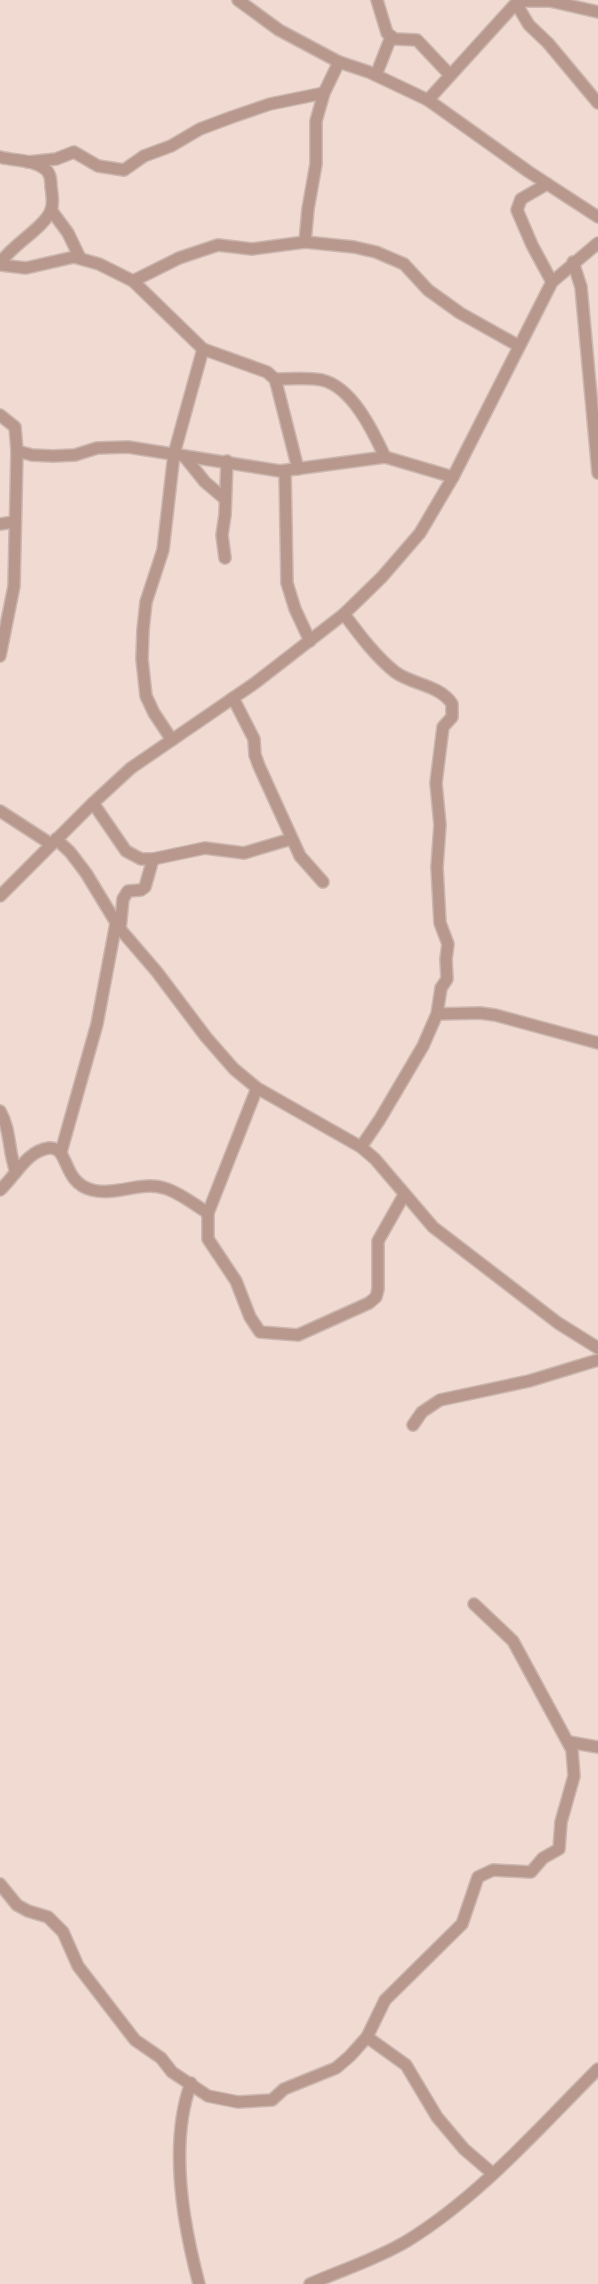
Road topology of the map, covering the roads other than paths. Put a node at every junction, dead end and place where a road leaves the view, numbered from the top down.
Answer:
1 (238, 0) edge
2 (377, 0) edge
3 (518, 1) edge
4 (598, 12) edge
5 (391, 38) junction
6 (339, 62) junction
7 (376, 75) junction
8 (450, 75) junction
9 (324, 93) junction
10 (428, 100) junction
11 (598, 103) edge
12 (0, 157) edge
13 (28, 162) junction
14 (546, 184) junction
15 (51, 210) junction
16 (598, 217) edge
17 (305, 242) junction
18 (598, 243) edge
19 (80, 258) junction
20 (573, 262) junction
21 (0, 264) edge
22 (133, 281) junction
23 (552, 282) junction
24 (519, 346) junction
25 (203, 349) junction
26 (275, 379) junction
27 (596, 405) edge
28 (0, 415) edge
29 (17, 451) junction
30 (179, 455) junction
31 (384, 457) junction
32 (227, 461) junction
33 (298, 469) junction
34 (286, 471) junction
35 (598, 473) edge
36 (453, 476) junction
37 (225, 499) junction
38 (14, 522) junction
39 (0, 524) edge
40 (225, 558) dead end
41 (6, 601) edge
42 (344, 614) junction
43 (310, 641) junction
44 (0, 656) edge
45 (233, 698) junction
46 (172, 740) junction
47 (93, 803) junction
48 (0, 811) edge
49 (292, 839) junction
50 (53, 842) junction
51 (153, 860) junction
52 (324, 882) dead end
53 (0, 896) edge
54 (118, 926) junction
55 (437, 1014) junction
56 (598, 1044) edge
57 (256, 1088) junction
58 (0, 1111) edge
59 (361, 1147) junction
60 (61, 1152) junction
61 (16, 1172) junction
62 (0, 1190) edge
63 (404, 1195) junction
64 (208, 1213) junction
65 (598, 1348) edge
66 (598, 1360) edge
67 (413, 1426) dead end
68 (474, 1604) dead end
69 (569, 1742) junction
70 (598, 1747) edge
71 (0, 1884) edge
72 (367, 2038) junction
73 (598, 2069) edge
74 (191, 2083) junction
75 (492, 2173) junction
76 (336, 2279) edge
77 (199, 2284) edge
78 (310, 2284) edge

1 - 6 street
2 - 5 street
3 - 4 street
3 - 8 street
3 - 11 street
5 - 7 street
5 - 8 street
6 - 7 street
6 - 9 street
7 - 10 street
8 - 10 street
9 - 13 street
9 - 17 street
10 - 14 street
12 - 13 street
13 - 15 street
14 - 16 street
14 - 23 street
15 - 19 street
15 - 21 street
17 - 22 street
17 - 24 street
18 - 20 street
19 - 21 street
19 - 22 street
20 - 23 street
20 - 27 street
22 - 25 street
23 - 24 street
24 - 36 street
25 - 26 street
25 - 30 street
26 - 31 street
26 - 33 street
27 - 35 street
28 - 29 street
29 - 30 street
29 - 38 street
30 - 32 street
30 - 37 street
30 - 46 street
31 - 33 street
31 - 36 street
32 - 34 street
32 - 37 street
33 - 34 street
34 - 43 street
36 - 42 street
37 - 40 street
38 - 39 street
38 - 41 street
41 - 44 street
42 - 43 street
42 - 55 street
43 - 45 street
45 - 46 street
45 - 49 street
46 - 47 street
47 - 50 street
47 - 51 street
48 - 50 street
49 - 51 street
49 - 52 street
50 - 53 street
50 - 54 street
51 - 54 street
54 - 57 street
54 - 60 street
55 - 56 street
55 - 59 street
57 - 59 street
57 - 64 street
58 - 61 street
59 - 63 street
60 - 61 street
60 - 64 street
61 - 62 street
63 - 64 street
63 - 65 street
66 - 67 street
68 - 69 street
69 - 70 street
69 - 72 street
71 - 74 street
72 - 74 street
72 - 75 street
73 - 75 street
74 - 77 street
75 - 76 street
76 - 78 street

